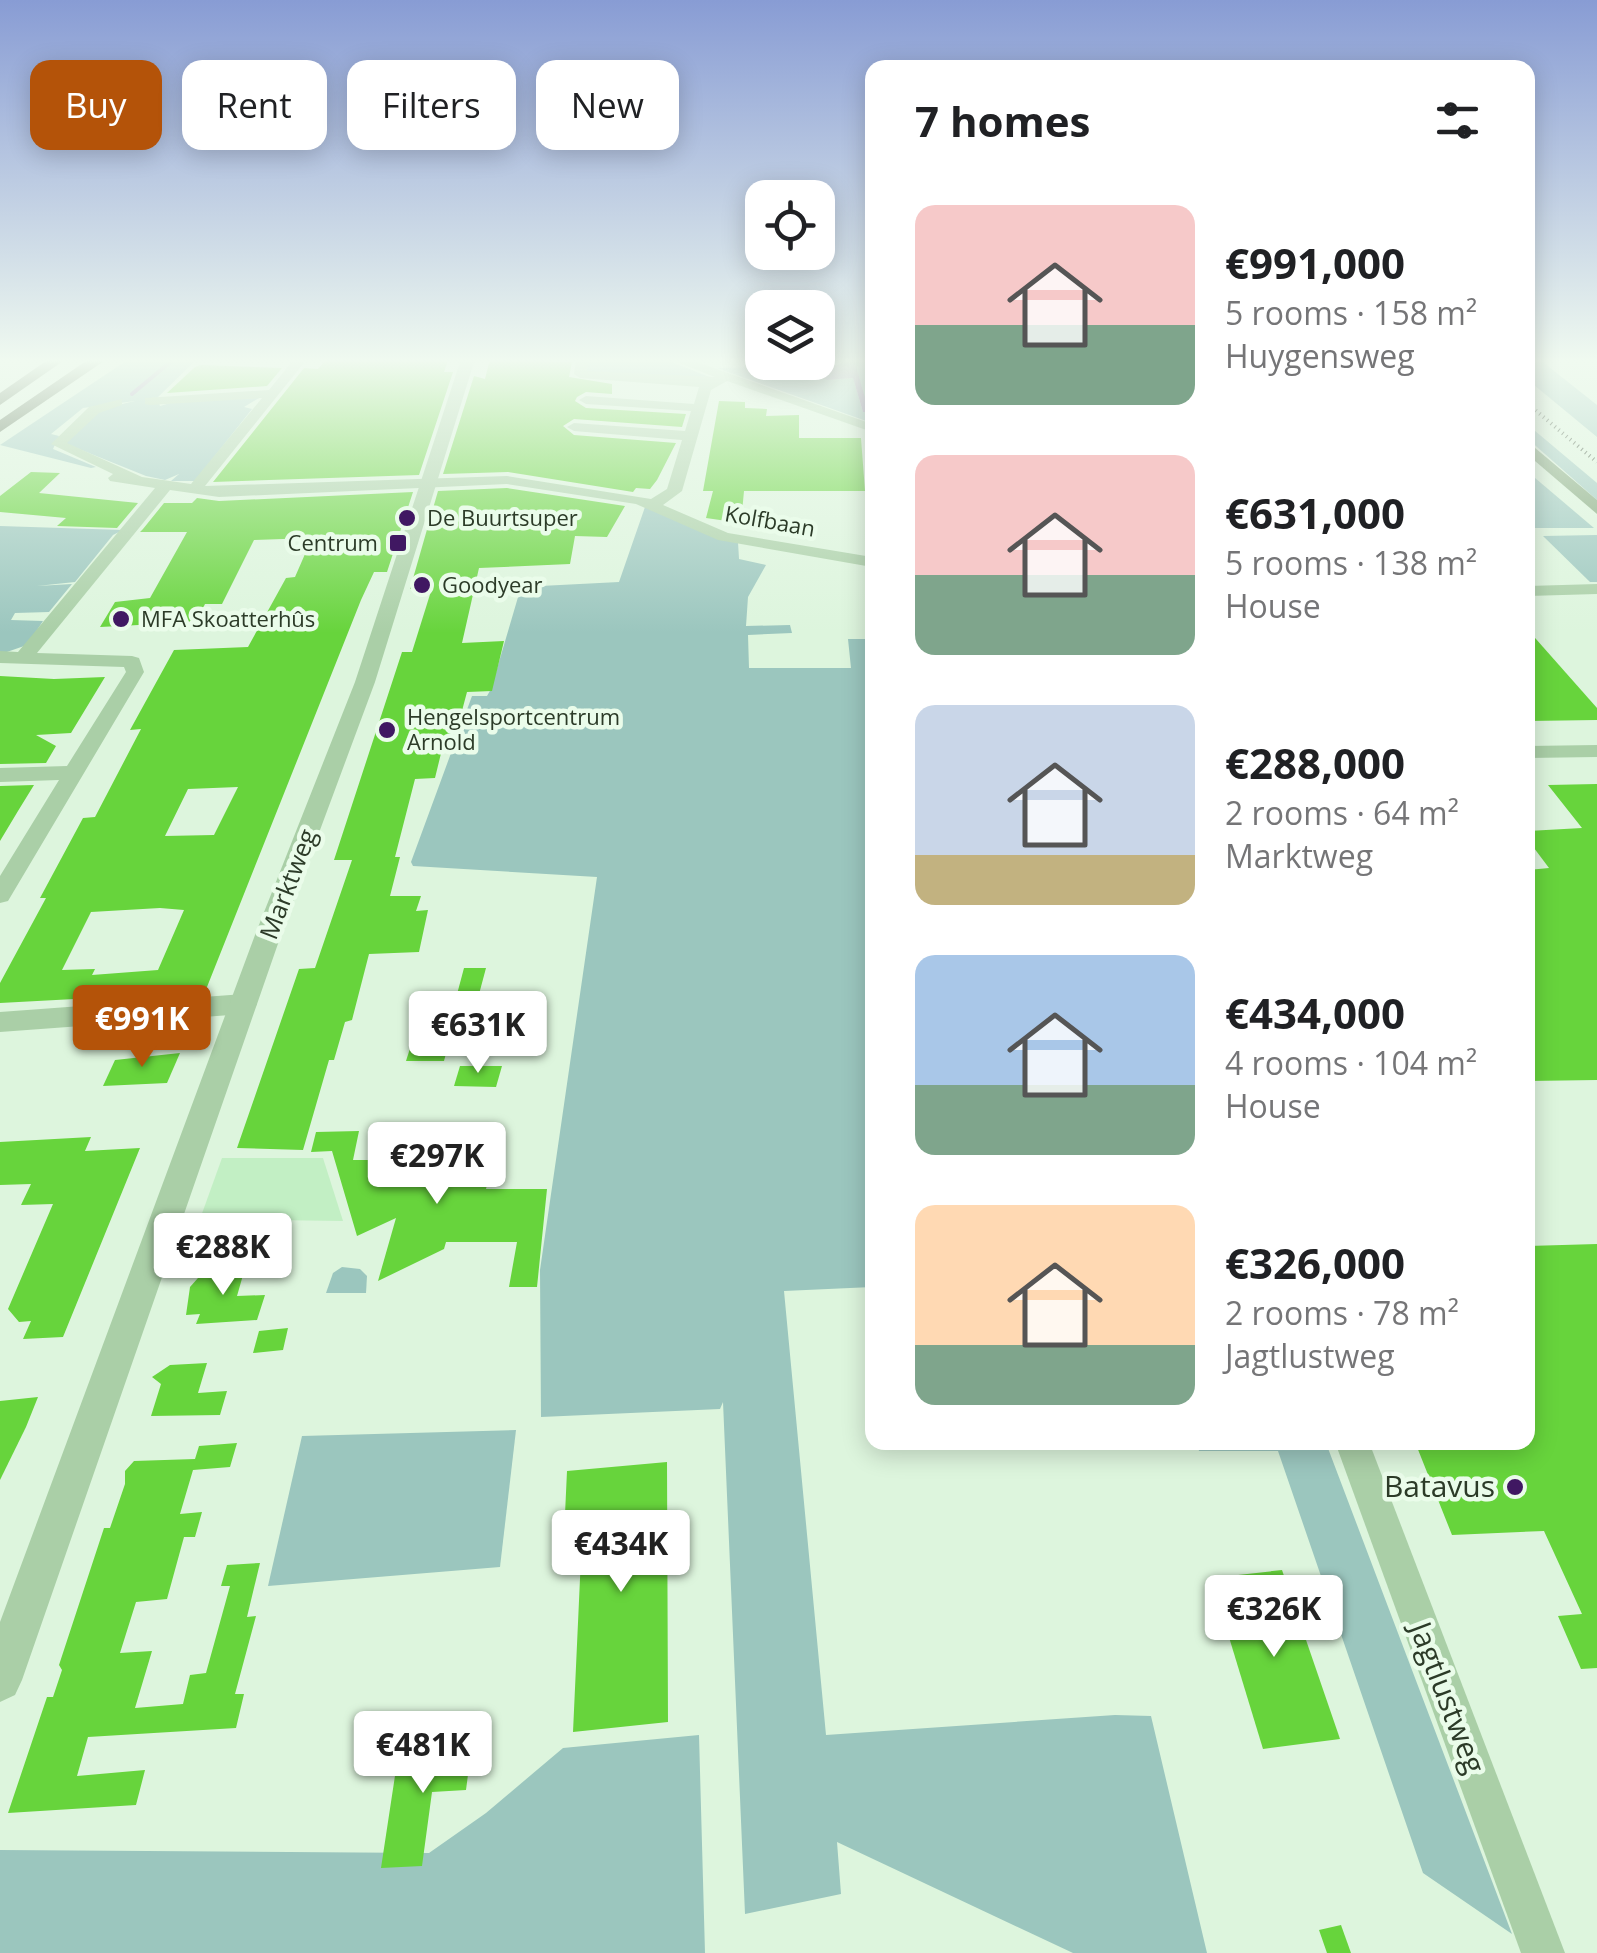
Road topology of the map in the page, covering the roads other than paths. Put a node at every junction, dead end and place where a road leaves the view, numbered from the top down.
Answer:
1 (73, 450) edge
2 (226, 450) edge
3 (438, 450) edge
4 (687, 450) edge
5 (1535, 453) edge
6 (116, 478) dead end
7 (428, 482) junction
8 (158, 484) junction
9 (194, 490) junction
10 (652, 505) junction
11 (1597, 508) edge
12 (865, 561) edge
13 (1597, 590) edge
14 (1535, 591) edge
15 (0, 657) edge
16 (24, 657) junction
17 (1597, 751) edge
18 (1535, 752) edge
19 (73, 773) junction
20 (0, 775) edge
21 (0, 895) edge
22 (244, 1004) junction
23 (0, 1022) edge
24 (1355, 1450) edge
25 (0, 1680) edge
26 (1543, 1953) edge

1 - 8 street
2 - 9 street
3 - 7 street, Marktweg
4 - 10 street
5 - 11 main road
6 - 8 street
7 - 9 street, Kolfbaan
7 - 10 street, Kolfbaan
7 - 22 street, Marktweg
8 - 9 street, Kolfbaan
8 - 16 street
10 - 12 street, Kolfbaan
13 - 14 street
15 - 16 street
16 - 19 street
17 - 18 street
19 - 20 street
19 - 21 street
22 - 23 street
22 - 25 street, Marktweg
24 - 26 street, Jagtlustweg

